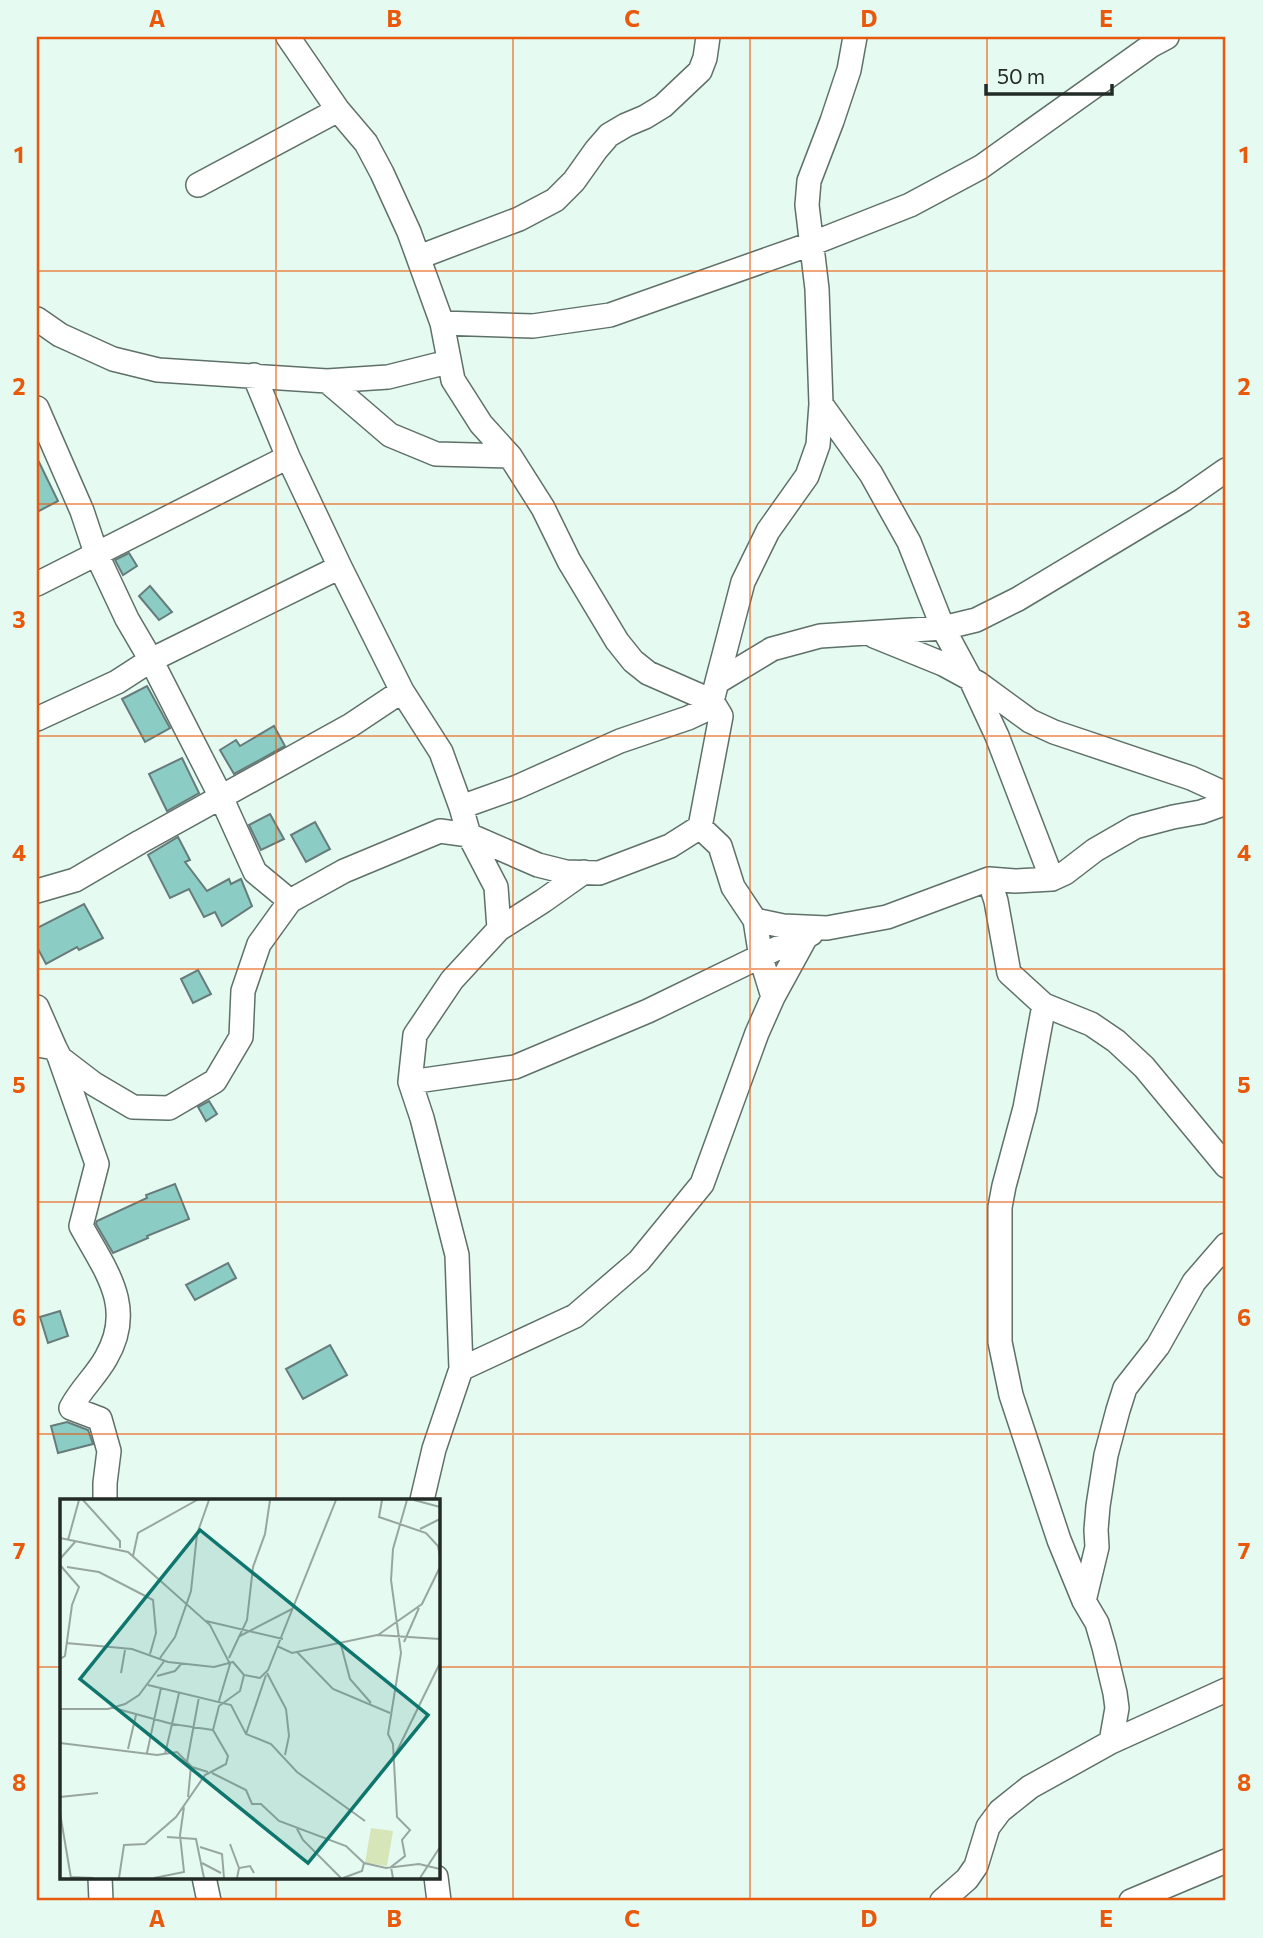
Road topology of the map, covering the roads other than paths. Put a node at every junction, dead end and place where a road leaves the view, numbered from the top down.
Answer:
1 (288, 37) edge
2 (708, 37) edge
3 (855, 37) edge
4 (1167, 37) edge
5 (338, 110) junction
6 (198, 185) dead end
7 (811, 244) junction
8 (419, 257) junction
9 (37, 319) edge
10 (442, 323) junction
11 (449, 362) junction
12 (254, 375) junction
13 (327, 381) junction
14 (821, 404) junction
15 (37, 408) edge
16 (42, 438) edge
17 (510, 456) junction
18 (288, 457) junction
19 (1226, 470) edge
20 (96, 553) junction
21 (340, 567) junction
22 (37, 583) edge
23 (943, 628) junction
24 (867, 634) junction
25 (151, 660) junction
26 (970, 678) junction
27 (402, 691) junction
28 (715, 691) junction
29 (37, 719) edge
30 (1226, 794) edge
31 (221, 797) junction
32 (1226, 803) edge
33 (461, 807) junction
34 (700, 827) junction
35 (470, 835) junction
36 (584, 873) junction
37 (989, 879) junction
38 (1052, 879) junction
39 (37, 891) edge
40 (290, 901) junction
41 (755, 920) junction
42 (499, 929) junction
43 (817, 931) junction
44 (761, 958) junction
45 (772, 997) junction
46 (1044, 1005) junction
47 (37, 1007) edge
48 (51, 1050) edge
49 (410, 1082) junction
50 (1226, 1166) edge
51 (1226, 1245) edge
52 (461, 1369) junction
53 (106, 1499) edge
54 (422, 1499) edge
55 (1084, 1601) junction
56 (1226, 1690) edge
57 (1111, 1742) junction
58 (1226, 1861) edge
59 (100, 1878) edge
60 (204, 1878) edge
61 (436, 1878) edge
62 (102, 1901) edge
63 (209, 1901) edge
64 (439, 1901) edge
65 (942, 1901) edge
66 (1131, 1901) edge

1 - 5 street
2 - 8 street
3 - 7 street
4 - 7 street
5 - 6 street
5 - 8 street
7 - 10 street
7 - 14 street
8 - 10 street
9 - 12 street
10 - 11 street
11 - 13 street
11 - 17 street
12 - 13 street
12 - 18 street
13 - 17 street
14 - 23 street
14 - 28 street
15 - 16 street
16 - 20 street
17 - 28 street
18 - 20 street
18 - 21 street
19 - 23 street
20 - 22 street
20 - 25 street
21 - 25 street
21 - 27 street
23 - 24 street
23 - 26 street
24 - 26 street
24 - 28 street
25 - 29 street
25 - 31 street
26 - 30 street
26 - 38 street
27 - 31 street
27 - 33 street
28 - 33 street
28 - 34 street
31 - 39 street
31 - 40 street
32 - 38 street
33 - 35 street
34 - 36 street
34 - 41 street
35 - 36 street
35 - 40 street
35 - 42 street
36 - 42 street
37 - 38 street
37 - 43 street
37 - 46 street
40 - 48 street
41 - 43 street
41 - 44 street
42 - 49 street
43 - 44 street
43 - 45 street
44 - 45 street
44 - 49 street
45 - 52 street
46 - 50 street
46 - 55 street
47 - 48 street
48 - 53 street
49 - 52 street
51 - 55 street
52 - 54 street
55 - 57 street
56 - 57 street
57 - 65 street
58 - 66 street
59 - 62 street
60 - 63 street
61 - 64 street

